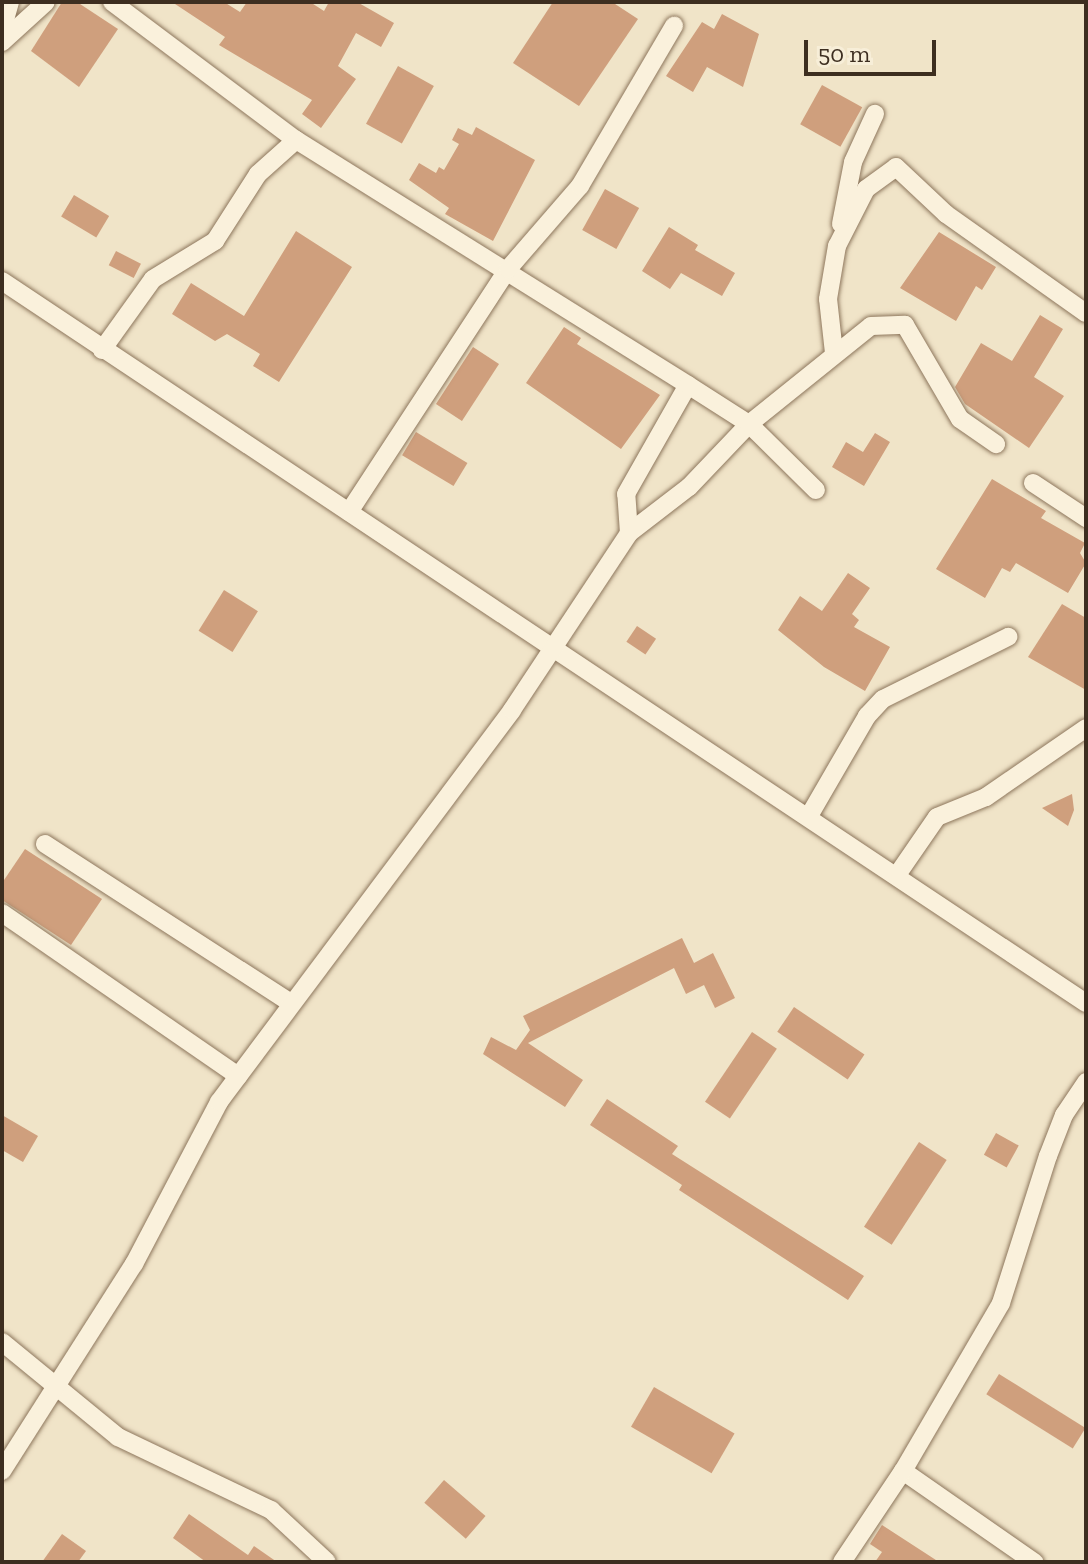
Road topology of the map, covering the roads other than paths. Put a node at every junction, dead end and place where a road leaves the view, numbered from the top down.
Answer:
1 (10, 2) edge
2 (46, 2) edge
3 (112, 2) edge
4 (674, 26) dead end
5 (2, 30) edge
6 (2, 42) edge
7 (875, 114) dead end
8 (296, 140) junction
9 (837, 246) junction
10 (508, 269) junction
11 (4, 285) edge
12 (1086, 313) edge
13 (102, 350) junction
14 (834, 353) junction
15 (688, 385) junction
16 (749, 424) junction
17 (996, 444) dead end
18 (1033, 483) dead end
19 (816, 490) dead end
20 (349, 512) junction
21 (1086, 518) edge
22 (629, 533) junction
23 (1008, 637) dead end
24 (552, 643) junction
25 (1086, 728) edge
26 (809, 816) junction
27 (45, 844) dead end
28 (897, 875) junction
29 (2, 913) edge
30 (291, 1003) junction
31 (1086, 1003) edge
32 (238, 1076) junction
33 (1086, 1082) edge
34 (2, 1342) edge
35 (59, 1389) junction
36 (2, 1471) edge
37 (903, 1471) junction
38 (327, 1562) edge
39 (842, 1562) edge
40 (1034, 1562) edge

1 - 5 street
2 - 6 street
3 - 8 street
4 - 10 street
7 - 9 street
8 - 10 street
8 - 13 street
9 - 12 street
9 - 14 street
10 - 15 street
10 - 20 street
11 - 13 street
13 - 20 street
14 - 16 street
14 - 17 street
15 - 16 street
15 - 22 street
16 - 19 street
16 - 22 street
18 - 21 street
20 - 24 street
22 - 24 street
23 - 26 street
24 - 26 street
24 - 30 street
25 - 28 street
26 - 28 street
27 - 30 street
28 - 31 street
29 - 32 street
30 - 32 street
32 - 35 street
33 - 37 street
34 - 35 street
35 - 36 street
35 - 38 street
37 - 39 street
37 - 40 street

